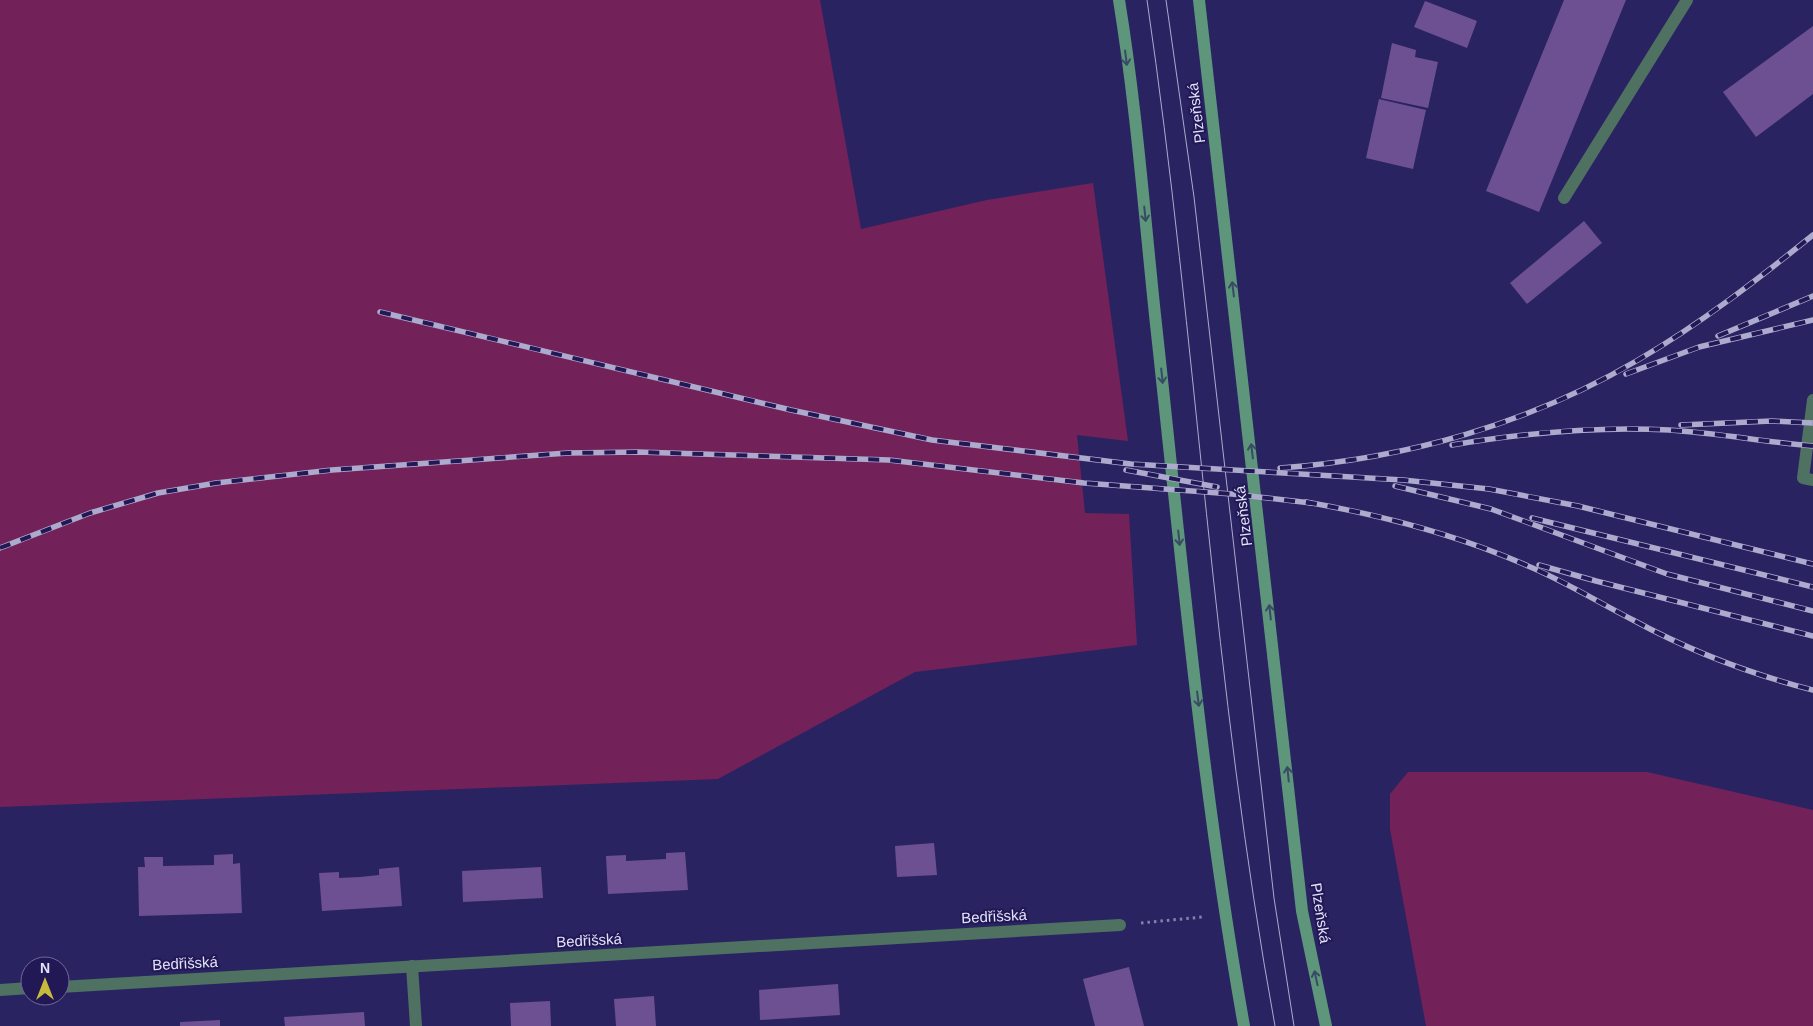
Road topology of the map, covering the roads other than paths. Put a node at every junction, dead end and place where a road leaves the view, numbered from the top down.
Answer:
1 (1687, 0) edge
2 (1200, 2) edge
3 (1121, 3) edge
4 (1564, 198) dead end
5 (1813, 400) edge
6 (1813, 480) edge
7 (1120, 925) road end
8 (412, 966) junction
9 (70, 985) edge
10 (20, 989) edge
11 (0, 990) edge
12 (416, 1026) edge
13 (1244, 1026) edge
14 (1326, 1026) edge

1 - 4 street
14 -> 2 main road, Plzeňská
3 -> 13 main road
5 - 6 street
7 - 8 street, Bedřišská
8 - 9 street, Bedřišská
8 - 12 street
10 - 11 street

